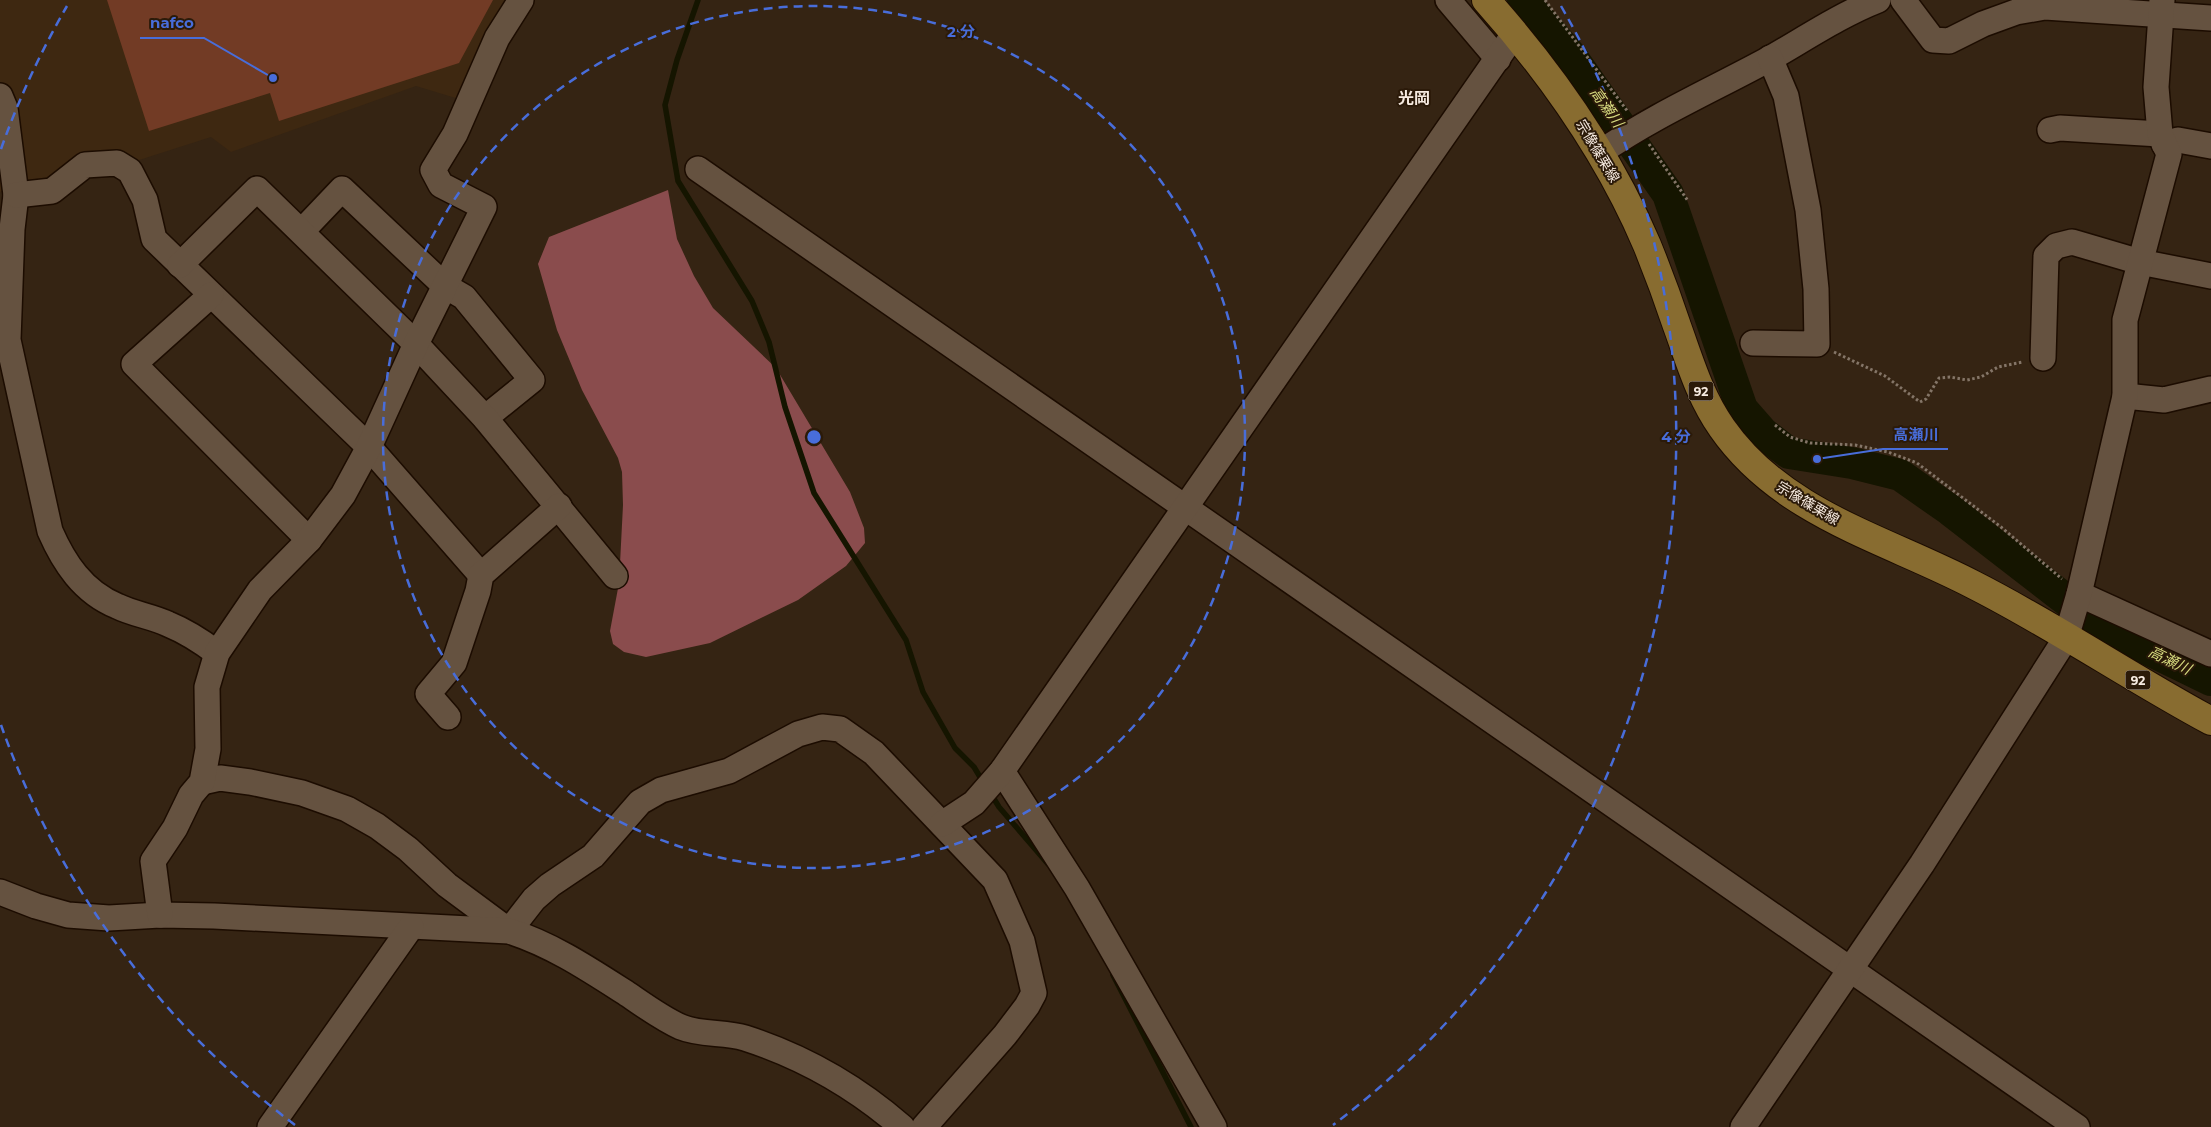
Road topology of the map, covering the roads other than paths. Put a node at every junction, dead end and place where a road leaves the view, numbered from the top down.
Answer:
1 (521, 0) edge
2 (1448, 0) edge
3 (1486, 0) edge
4 (1903, 0) edge
5 (1862, 3) edge
6 (2162, 7) edge
7 (2211, 18) edge
8 (1515, 33) junction
9 (1770, 58) junction
10 (1498, 59) junction
11 (0, 96) edge
12 (2050, 130) dead end
13 (2162, 139) junction
14 (2211, 146) edge
15 (1601, 152) junction
16 (698, 169) dead end
17 (16, 194) junction
18 (302, 231) junction
19 (2140, 262) junction
20 (180, 265) junction
21 (2211, 276) edge
22 (445, 286) junction
23 (211, 295) junction
24 (4, 339) edge
25 (1754, 343) dead end
26 (416, 344) junction
27 (2043, 358) road end
28 (2211, 389) edge
29 (2125, 396) junction
30 (485, 418) junction
31 (369, 447) junction
32 (559, 506) junction
33 (1185, 507) junction
34 (310, 540) junction
35 (481, 575) junction
36 (615, 576) dead end
37 (2073, 614) junction
38 (217, 653) junction
39 (2211, 654) edge
40 (448, 717) dead end
41 (2211, 721) edge
42 (1002, 771) junction
43 (202, 782) junction
44 (942, 824) junction
45 (0, 892) edge
46 (160, 915) junction
47 (411, 927) junction
48 (509, 931) junction
49 (1851, 968) junction
50 (270, 1127) edge
51 (902, 1127) edge
52 (924, 1127) edge
53 (1214, 1127) edge
54 (1743, 1127) edge
55 (2077, 1127) edge

1 - 22 street
2 - 10 street
3 - 8 main road, 宗像篠栗線 / 92
4 - 6 street
5 - 9 street
6 - 7 street
6 - 13 street
8 - 10 street
8 - 15 main road, 宗像篠栗線 / 92
9 - 15 street
9 - 25 street
10 - 33 street
11 - 17 street
12 - 13 street
13 - 14 street
13 - 19 street
15 - 37 main road, 宗像篠栗線 / 92
16 - 33 street
17 - 20 street
17 - 24 street
18 - 20 street
18 - 22 street
18 - 26 street
19 - 21 street
19 - 27 street
19 - 29 street
20 - 23 street
22 - 26 street
22 - 30 street
23 - 31 street
23 - 34 street
24 - 38 street
26 - 30 street
26 - 31 street
28 - 29 street
29 - 37 street
30 - 32 street
31 - 34 street
31 - 35 street
32 - 35 street
32 - 36 street
33 - 42 street
33 - 49 street
34 - 38 street
35 - 40 street
37 - 39 street
37 - 41 main road, 宗像篠栗線 / 92
37 - 49 street
38 - 43 street
42 - 44 street
42 - 53 street
43 - 46 street
43 - 48 street
44 - 48 street
44 - 52 street
45 - 46 street
46 - 47 street
47 - 48 street
47 - 50 street
48 - 51 street
49 - 54 street
49 - 55 street

